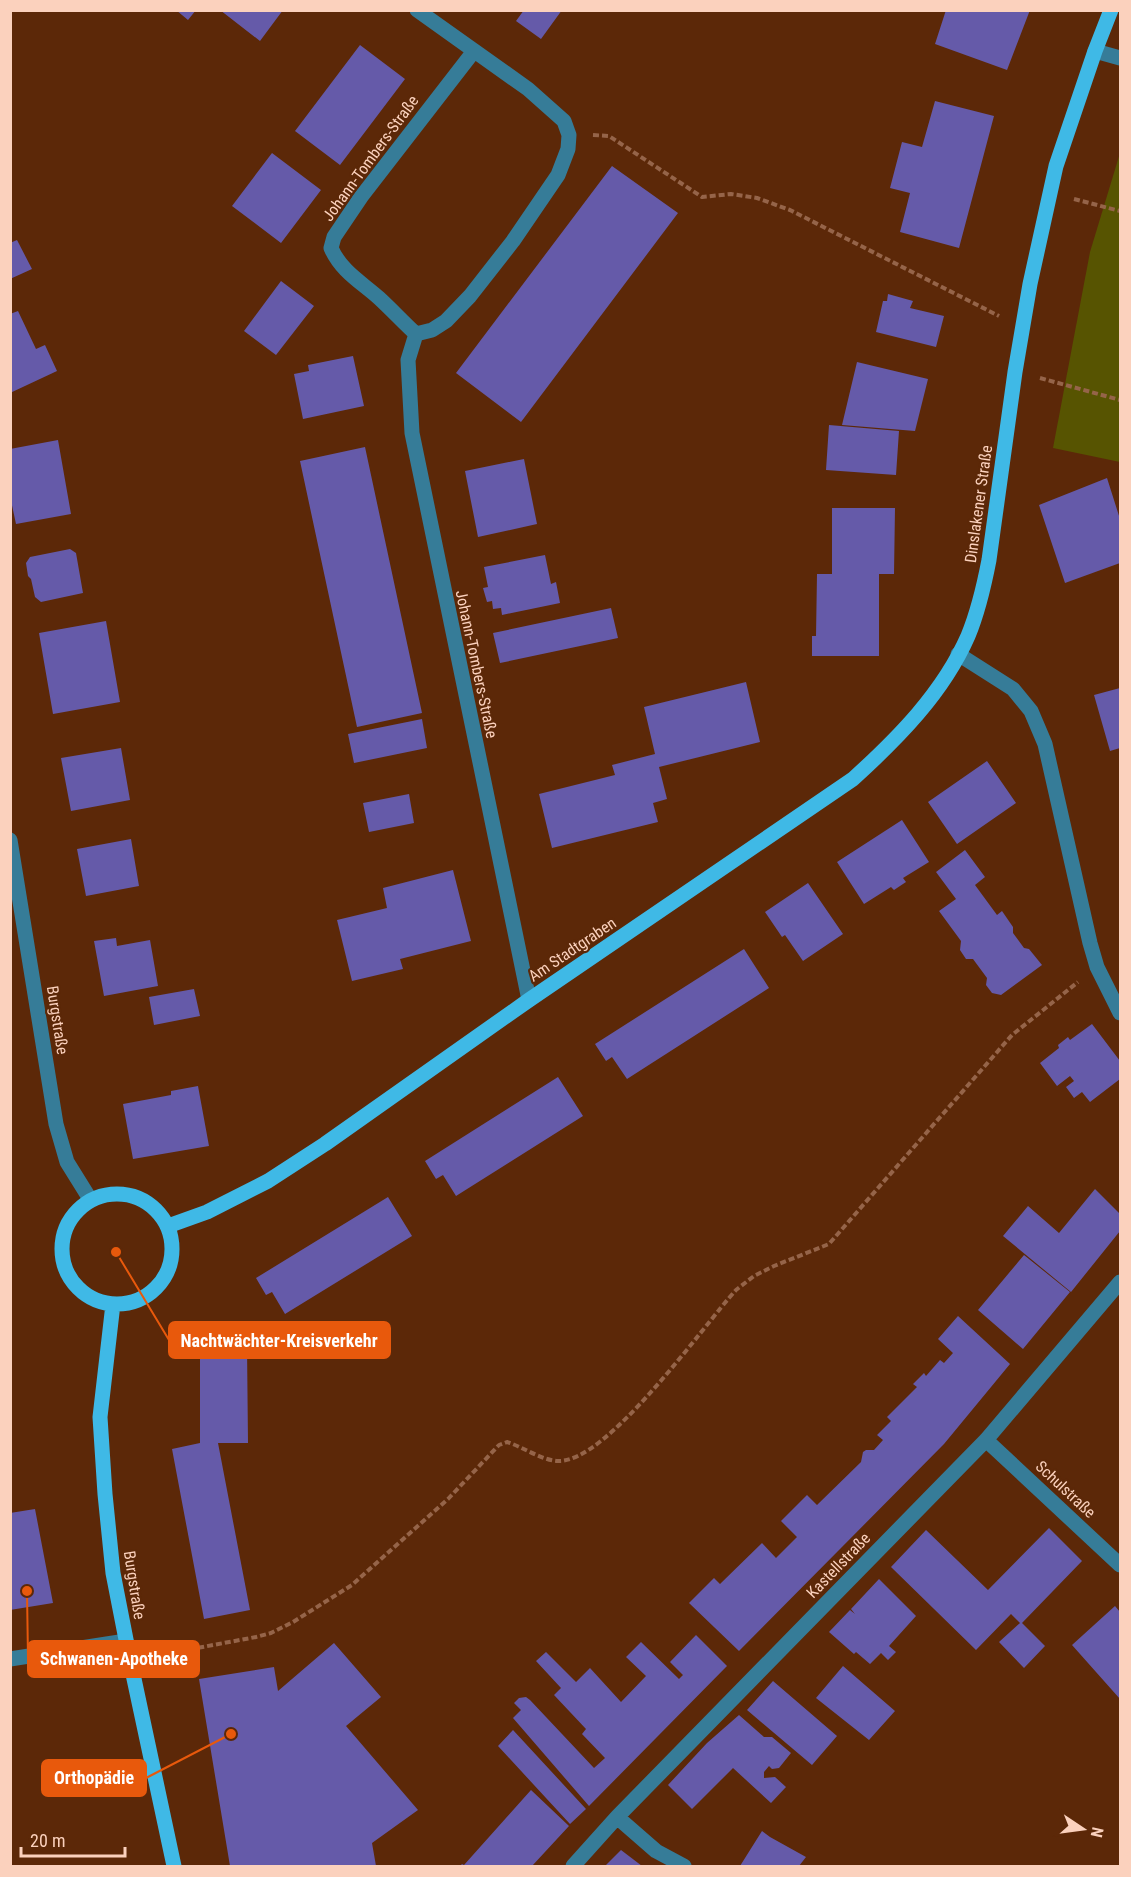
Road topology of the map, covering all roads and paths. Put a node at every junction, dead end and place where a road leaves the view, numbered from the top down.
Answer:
1 (417, 10) edge
2 (1111, 10) edge
3 (474, 51) junction
4 (1095, 51) junction
5 (1120, 58) edge
6 (569, 135) junction
7 (1050, 194) junction
8 (1120, 211) edge
9 (1022, 328) junction
10 (416, 334) junction
11 (1015, 372) junction
12 (1120, 400) edge
13 (958, 654) junction
14 (10, 840) edge
15 (1097, 967) junction
16 (529, 1000) junction
17 (1120, 1012) edge
18 (90, 1199) junction
19 (168, 1226) junction
20 (1120, 1282) edge
21 (112, 1305) junction
22 (986, 1440) junction
23 (1120, 1565) edge
24 (126, 1641) junction
25 (10, 1659) edge
26 (130, 1660) junction
27 (617, 1817) junction
28 (174, 1866) edge
29 (573, 1866) edge
30 (684, 1866) edge

1 - 3 street
2 - 4 main road, Dinslakener Straße
3 - 6 street
3 - 10 street, Johann-Tombers-Straße
4 - 5 street
4 - 7 main road, Dinslakener Straße
6 - 9 path
6 - 10 street
7 - 8 path
7 - 9 main road, Dinslakener Straße
9 - 11 main road, Dinslakener Straße
10 - 16 street, Johann-Tombers-Straße
11 - 12 path
11 - 13 main road, Dinslakener Straße
13 - 15 street
13 - 16 main road, Am Stadtgraben
14 - 18 street, Burgstraße
15 - 17 street
15 - 26 path
16 - 19 main road, Am Stadtgraben
18 - 19 main road
18 - 21 main road
19 - 21 main road
20 - 22 street, Kastellstraße
21 - 24 main road, Burgstraße
22 - 23 street, Schulstraße
22 - 27 street, Kastellstraße
24 - 25 street
24 - 26 main road, Burgstraße
26 - 28 main road, Burgstraße
27 - 29 street, Kastellstraße
27 - 30 street

